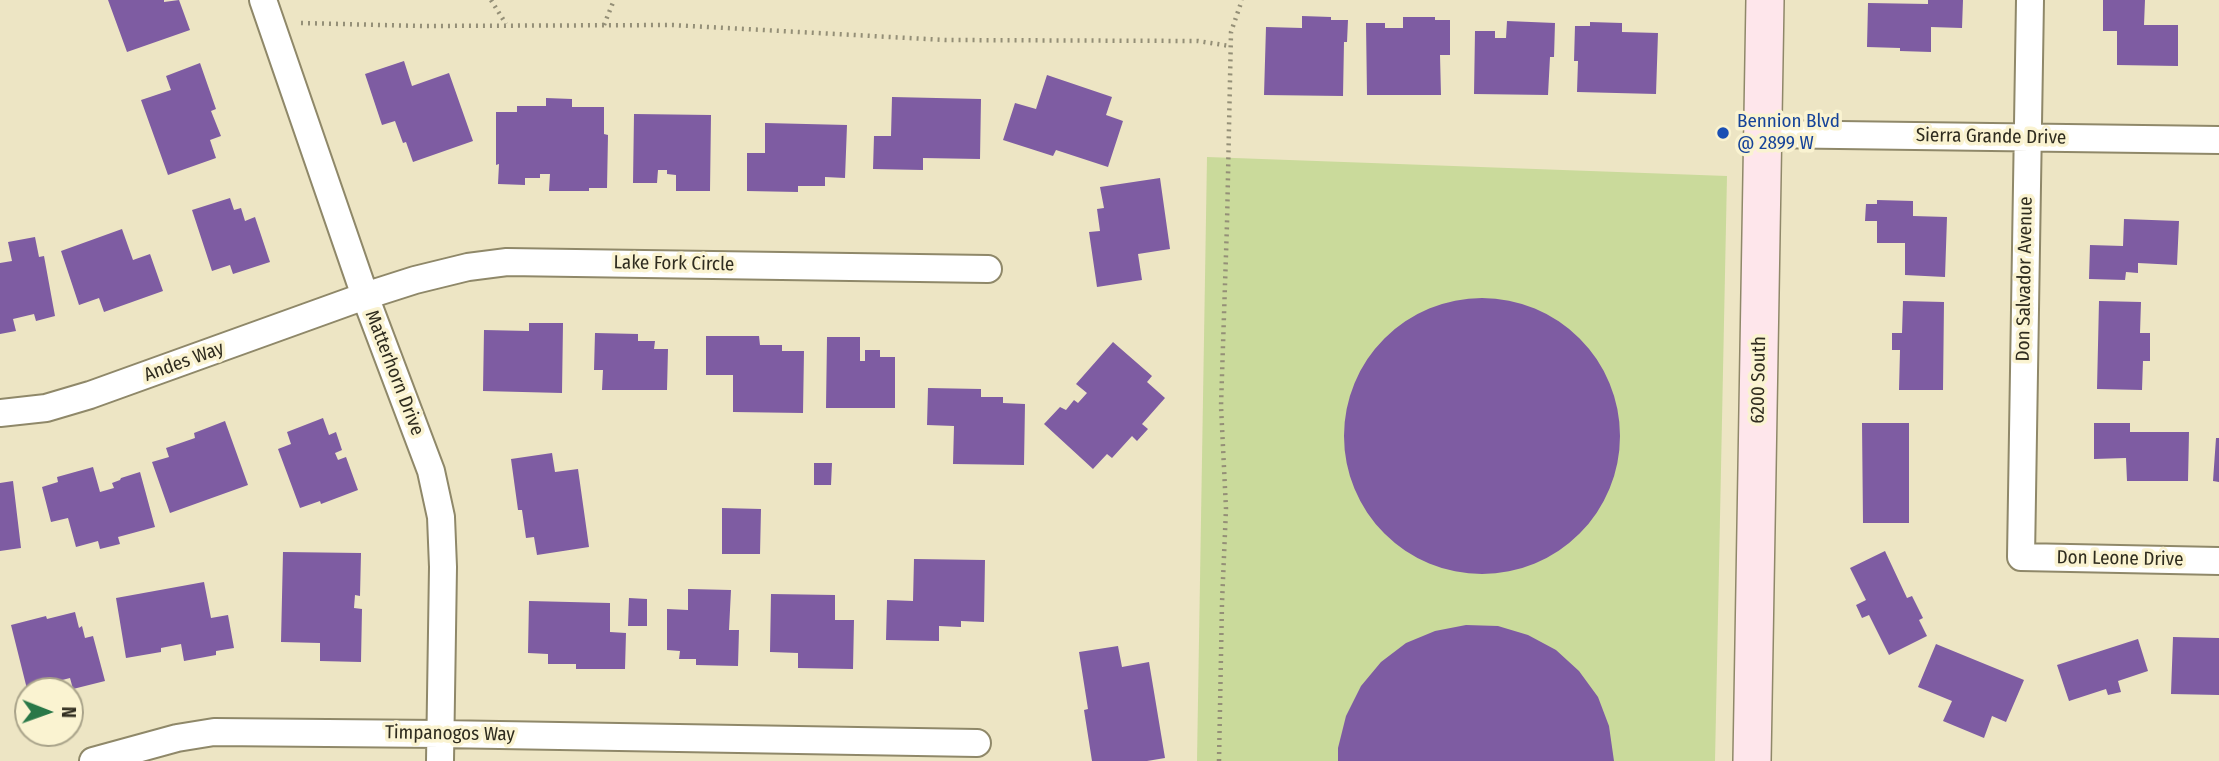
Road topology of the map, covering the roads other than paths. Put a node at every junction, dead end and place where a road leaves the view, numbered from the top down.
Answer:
1 (263, 0) edge
2 (1765, 0) edge
3 (2030, 0) edge
4 (1763, 134) junction
5 (2027, 137) junction
6 (2219, 140) edge
7 (988, 269) dead end
8 (365, 296) junction
9 (0, 413) edge
10 (2021, 557) joint
11 (2219, 561) edge
12 (440, 733) junction
13 (977, 743) dead end
14 (811, 750) edge
15 (93, 761) edge
16 (440, 761) edge
17 (1752, 761) edge

1 - 8 street, Matterhorn Drive
2 - 4 main road, 6200 South
3 - 5 street, Don Salvador Avenue
4 - 5 street, Sierra Grande Drive
4 - 17 main road, 6200 South
5 - 6 street, Sierra Grande Drive
5 - 10 street, Don Salvador Avenue
7 - 8 street, Lake Fork Circle
8 - 9 street, Andes Way
8 - 12 street, Matterhorn Drive
10 - 11 street, Don Leone Drive
12 - 14 street, Timpanogos Way
12 - 15 street, Timpanogos Way
12 - 16 street, Matterhorn Drive
13 - 14 street, Timpanogos Way

